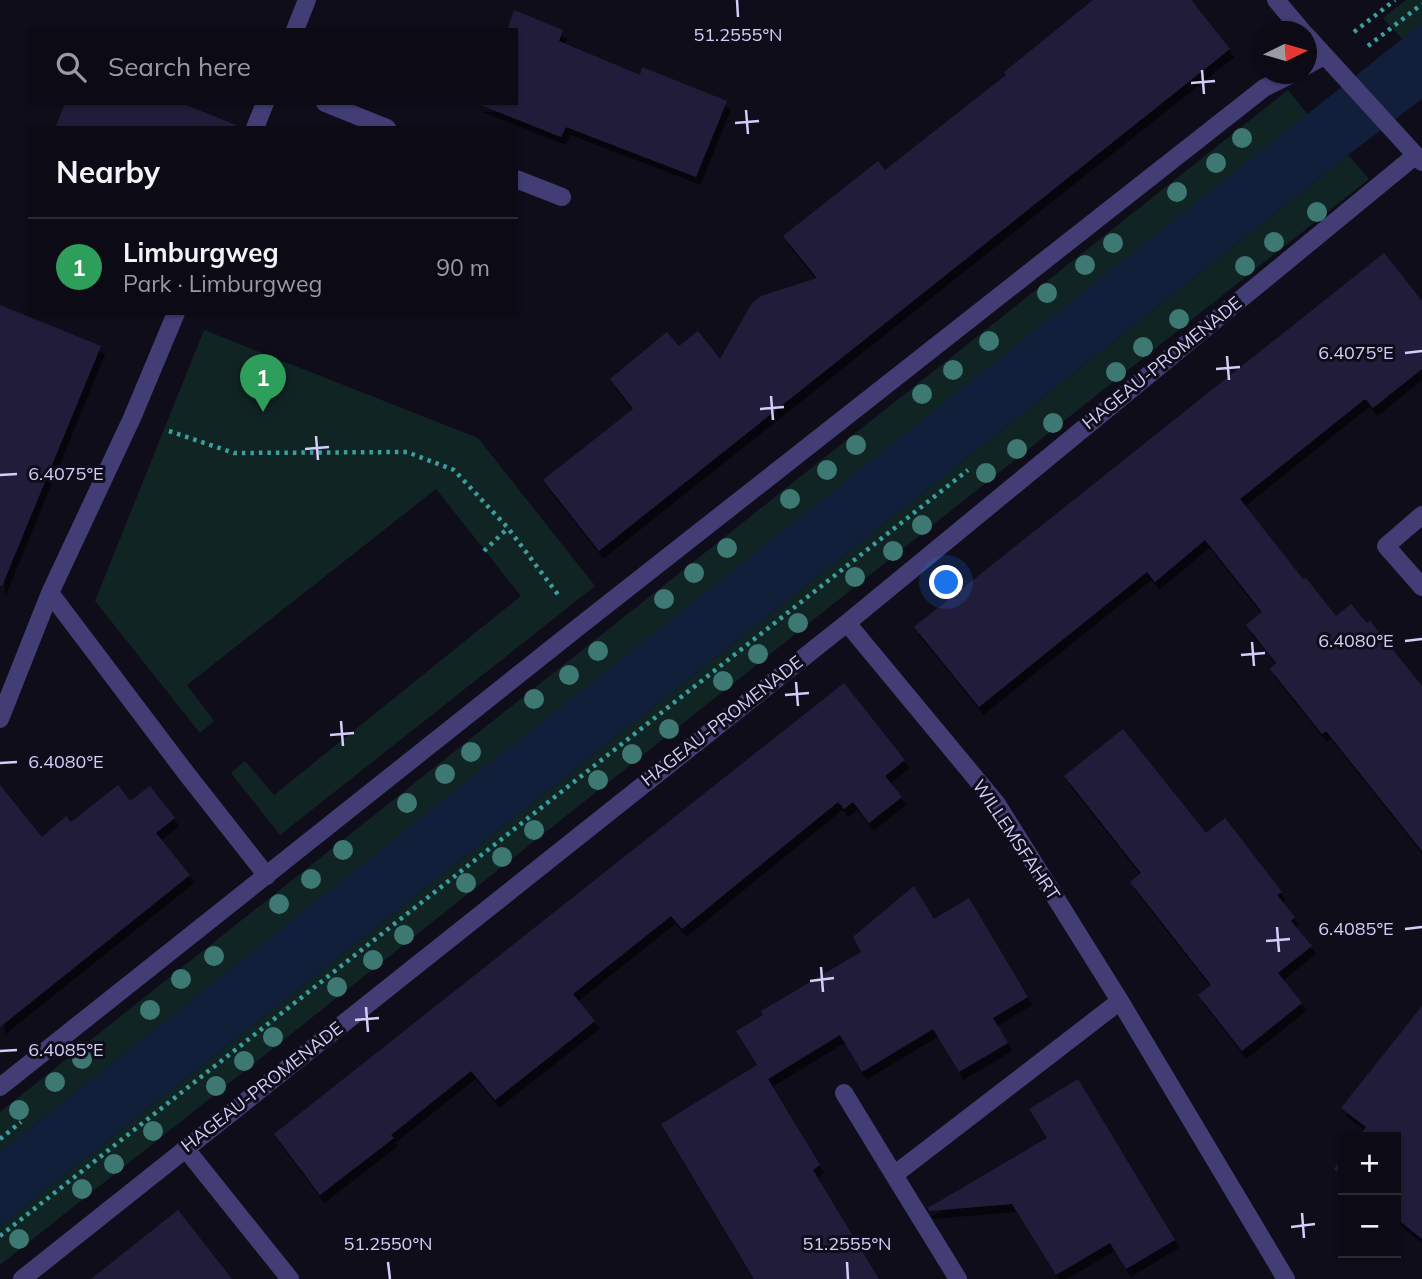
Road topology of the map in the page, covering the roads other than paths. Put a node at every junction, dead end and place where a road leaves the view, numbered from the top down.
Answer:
1 (307, 0) edge
2 (1276, 0) edge
3 (1294, 21) edge
4 (296, 28) edge
5 (1317, 48) edge
6 (1324, 56) junction
7 (1317, 60) edge
8 (1272, 84) edge
9 (264, 105) edge
10 (330, 105) edge
11 (256, 126) edge
12 (382, 126) edge
13 (1419, 158) edge
14 (518, 180) edge
15 (562, 197) dead end
16 (175, 315) edge
17 (1422, 515) edge
18 (1422, 587) edge
19 (50, 593) junction
20 (847, 622) junction
21 (0, 719) edge
22 (267, 876) junction
23 (1120, 1001) junction
24 (0, 1087) edge
25 (844, 1093) dead end
26 (185, 1148) junction
27 (894, 1175) junction
28 (22, 1279) edge
29 (290, 1279) edge
30 (958, 1279) edge
31 (1286, 1279) edge

1 - 4 street
2 - 3 street
5 - 6 street
6 - 7 street
6 - 13 street
8 - 22 street
9 - 11 street
10 - 12 street
13 - 20 street, HAGEAU-PROMENADE
14 - 15 street
16 - 19 street
17 - 18 street
19 - 21 street
19 - 22 street
20 - 23 street, WILLEMSFAHRT
20 - 26 street, HAGEAU-PROMENADE
22 - 24 street
23 - 27 street
23 - 31 street, WILLEMSFAHRT
25 - 27 street
26 - 28 street, HAGEAU-PROMENADE
26 - 29 street
27 - 30 street

